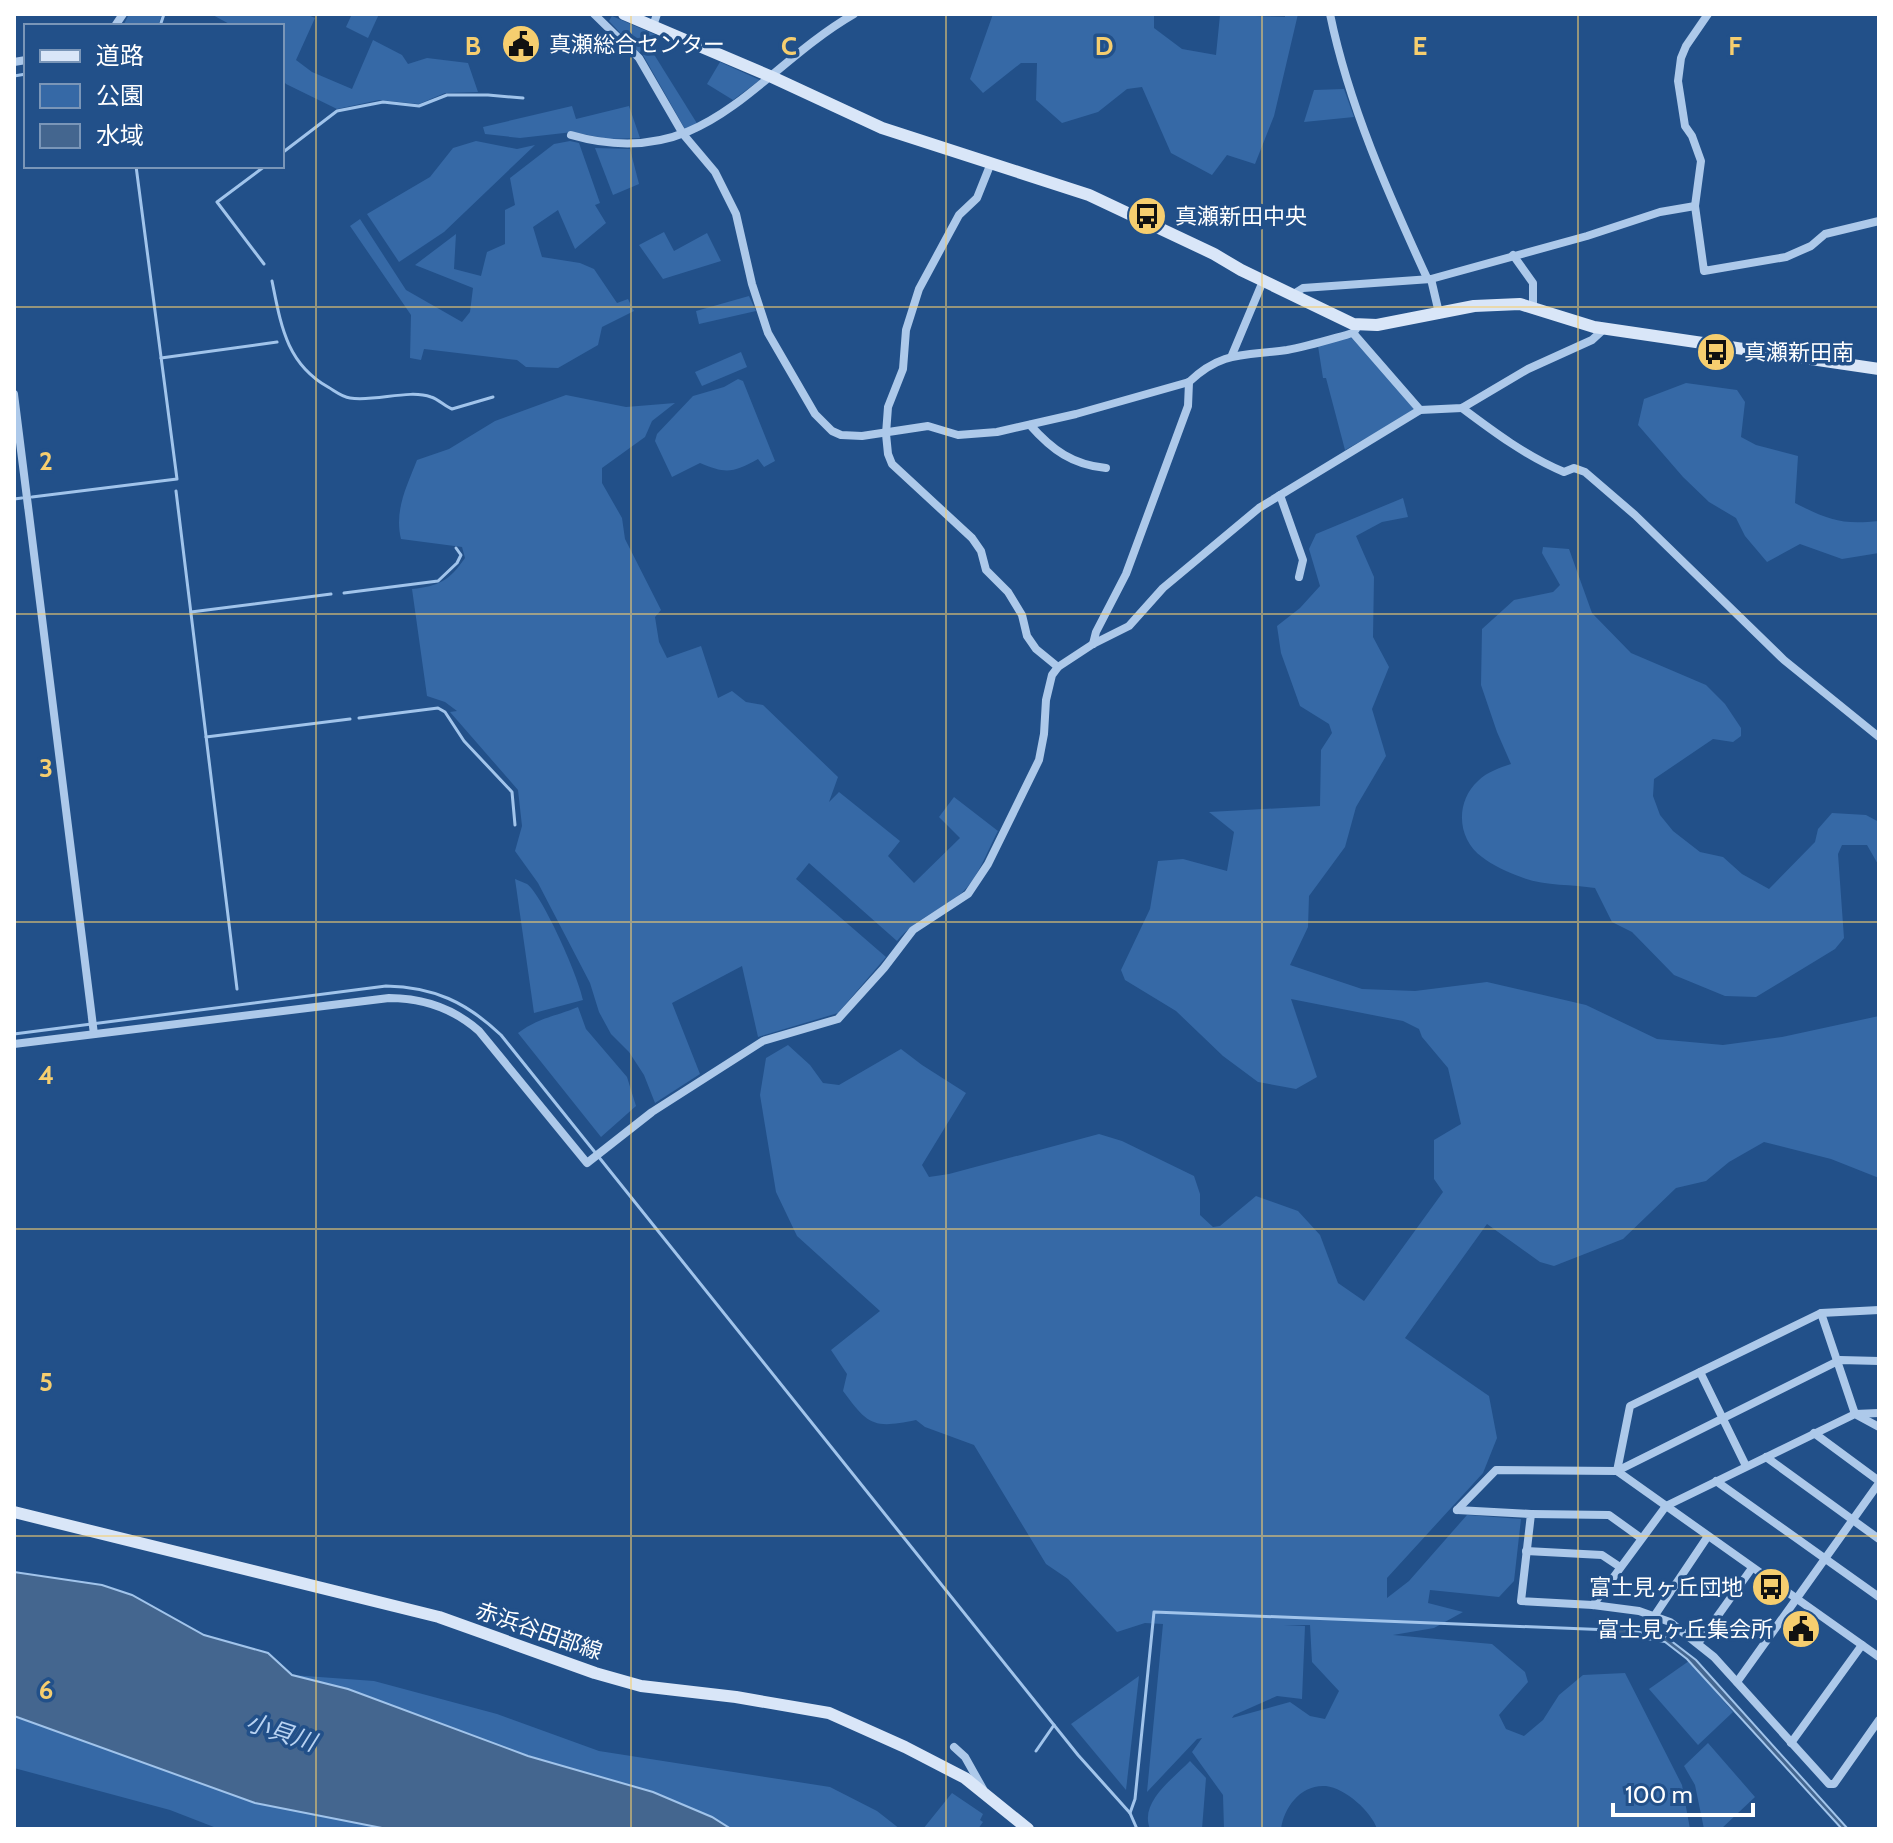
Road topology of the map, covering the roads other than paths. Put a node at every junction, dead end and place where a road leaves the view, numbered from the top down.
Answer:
1 (594, 14) edge
2 (624, 14) edge
3 (854, 14) edge
4 (1330, 14) edge
5 (1708, 14) edge
6 (655, 20) edge
7 (772, 77) junction
8 (683, 134) junction
9 (571, 135) dead end
10 (991, 163) junction
11 (1695, 206) junction
12 (1879, 221) edge
13 (1513, 255) junction
14 (1429, 278) junction
15 (1263, 281) junction
16 (1292, 295) junction
17 (1533, 306) junction
18 (1439, 313) junction
19 (1356, 329) junction
20 (1604, 329) junction
21 (1232, 355) junction
22 (1879, 369) edge
23 (1189, 382) junction
24 (14, 394) edge
25 (1462, 408) junction
26 (1420, 410) junction
27 (1030, 425) junction
28 (886, 434) junction
29 (1106, 468) dead end
30 (1280, 495) junction
31 (1299, 577) dead end
32 (1093, 644) junction
33 (1058, 667) junction
34 (1879, 736) edge
35 (94, 1032) junction
36 (14, 1044) edge
37 (1879, 1310) edge
38 (1821, 1313) junction
39 (1879, 1361) edge
40 (1837, 1362) junction
41 (1700, 1372) junction
42 (1879, 1413) edge
43 (1855, 1414) junction
44 (1722, 1417) junction
45 (1879, 1427) edge
46 (1814, 1433) junction
47 (1766, 1457) junction
48 (1746, 1466) junction
49 (1617, 1471) junction
50 (1716, 1481) junction
51 (1879, 1482) edge
52 (1666, 1506) junction
53 (14, 1512) edge
54 (1531, 1514) junction
55 (1853, 1520) junction
56 (1708, 1536) junction
57 (1641, 1538) junction
58 (1879, 1539) edge
59 (1526, 1551) junction
60 (1825, 1558) junction
61 (1620, 1567) junction
62 (1752, 1568) junction
63 (1879, 1597) edge
64 (1796, 1599) junction
65 (1593, 1605) junction
66 (1655, 1615) junction
67 (1699, 1642) junction
68 (1862, 1645) junction
69 (1879, 1657) edge
70 (1737, 1682) junction
71 (1879, 1720) edge
72 (1791, 1743) junction
73 (954, 1747) dead end
74 (987, 1795) junction
75 (1028, 1829) edge

1 - 8 street
2 - 6 street
3 - 7 street
4 - 14 street
5 - 11 street
6 - 7 street
7 - 8 street
7 - 10 street
8 - 9 street
8 - 28 street
10 - 15 street
10 - 28 street
11 - 12 street
11 - 13 street
13 - 14 street
13 - 17 street
14 - 16 street
14 - 18 street
15 - 16 street
15 - 21 street
16 - 19 street
17 - 18 street
17 - 20 street
18 - 19 street
19 - 21 street
19 - 26 street
20 - 22 street
20 - 25 street
21 - 23 street
23 - 27 street
23 - 32 street
24 - 35 street
25 - 26 street
25 - 34 street
26 - 30 street
27 - 28 street
27 - 29 street
28 - 33 street
30 - 31 street
30 - 32 street
32 - 33 street
33 - 35 street
35 - 36 street
37 - 38 street
38 - 40 street
38 - 41 street
39 - 40 street
40 - 43 street
40 - 44 street
41 - 44 street
41 - 49 street
42 - 43 street
43 - 45 street
43 - 46 street
44 - 48 street
44 - 49 street
46 - 47 street
46 - 51 street
47 - 48 street
47 - 55 street
48 - 50 street
49 - 52 street
49 - 54 street
50 - 52 street
50 - 60 street
51 - 55 street
52 - 56 street
52 - 57 street
53 - 74 street, 赤浜谷田部線
54 - 57 street
54 - 59 street
55 - 58 street
55 - 60 street
56 - 62 street
56 - 66 street
57 - 61 street
59 - 61 street
59 - 65 street
60 - 63 street
60 - 64 street
61 - 65 street
62 - 64 street
62 - 67 street
64 - 68 street
64 - 70 street
65 - 66 street
66 - 67 street
67 - 70 street
68 - 69 street
68 - 72 street
70 - 72 street
71 - 72 street
73 - 74 street
74 - 75 street, 赤浜谷田部線

